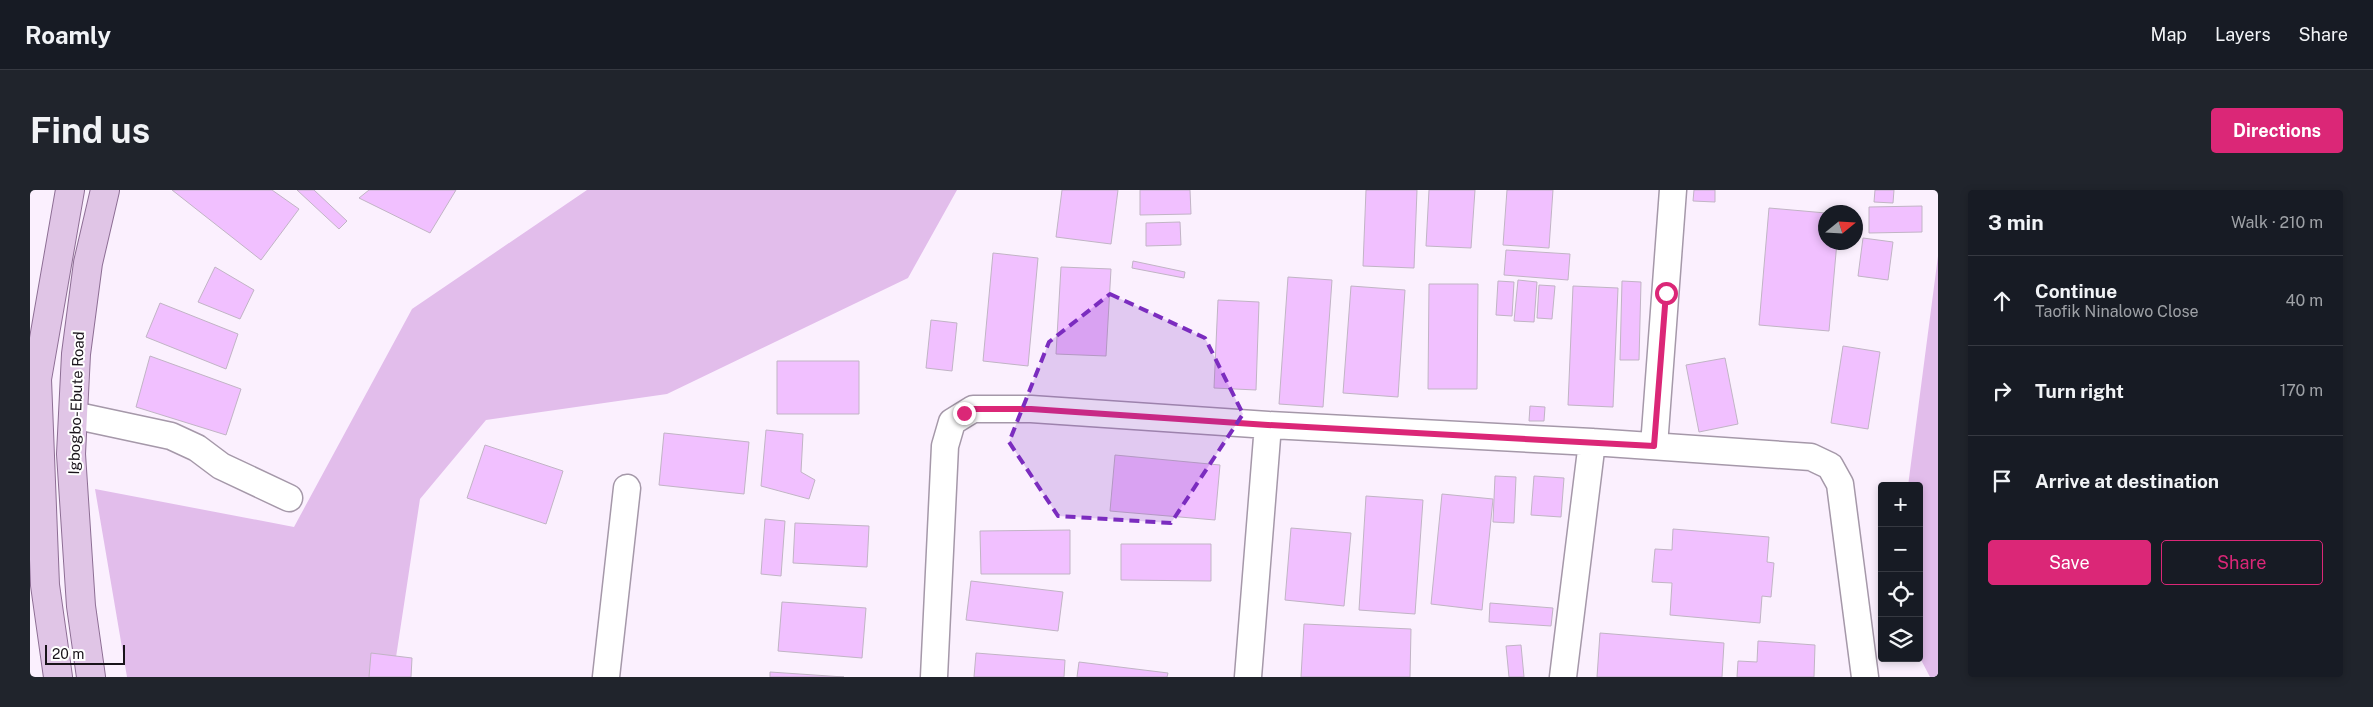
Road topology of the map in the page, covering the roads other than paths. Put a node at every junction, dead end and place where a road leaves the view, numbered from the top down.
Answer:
1 (70, 190) edge
2 (105, 190) edge
3 (1673, 190) edge
4 (73, 415) junction
5 (1268, 425) junction
6 (1592, 442) junction
7 (1654, 446) junction
8 (627, 488) dead end
9 (288, 498) dead end
10 (58, 677) edge
11 (91, 677) edge
12 (606, 677) edge
13 (934, 677) edge
14 (1248, 677) edge
15 (1563, 677) edge
16 (1865, 677) edge

1 - 10 main road
2 - 4 main road, Igbogbo-Ebute Road
3 - 7 street
4 - 9 street
4 - 11 main road, Igbogbo-Ebute Road
5 - 6 street
5 - 13 street
5 - 14 street
6 - 7 street
6 - 15 street
7 - 16 street
8 - 12 street

